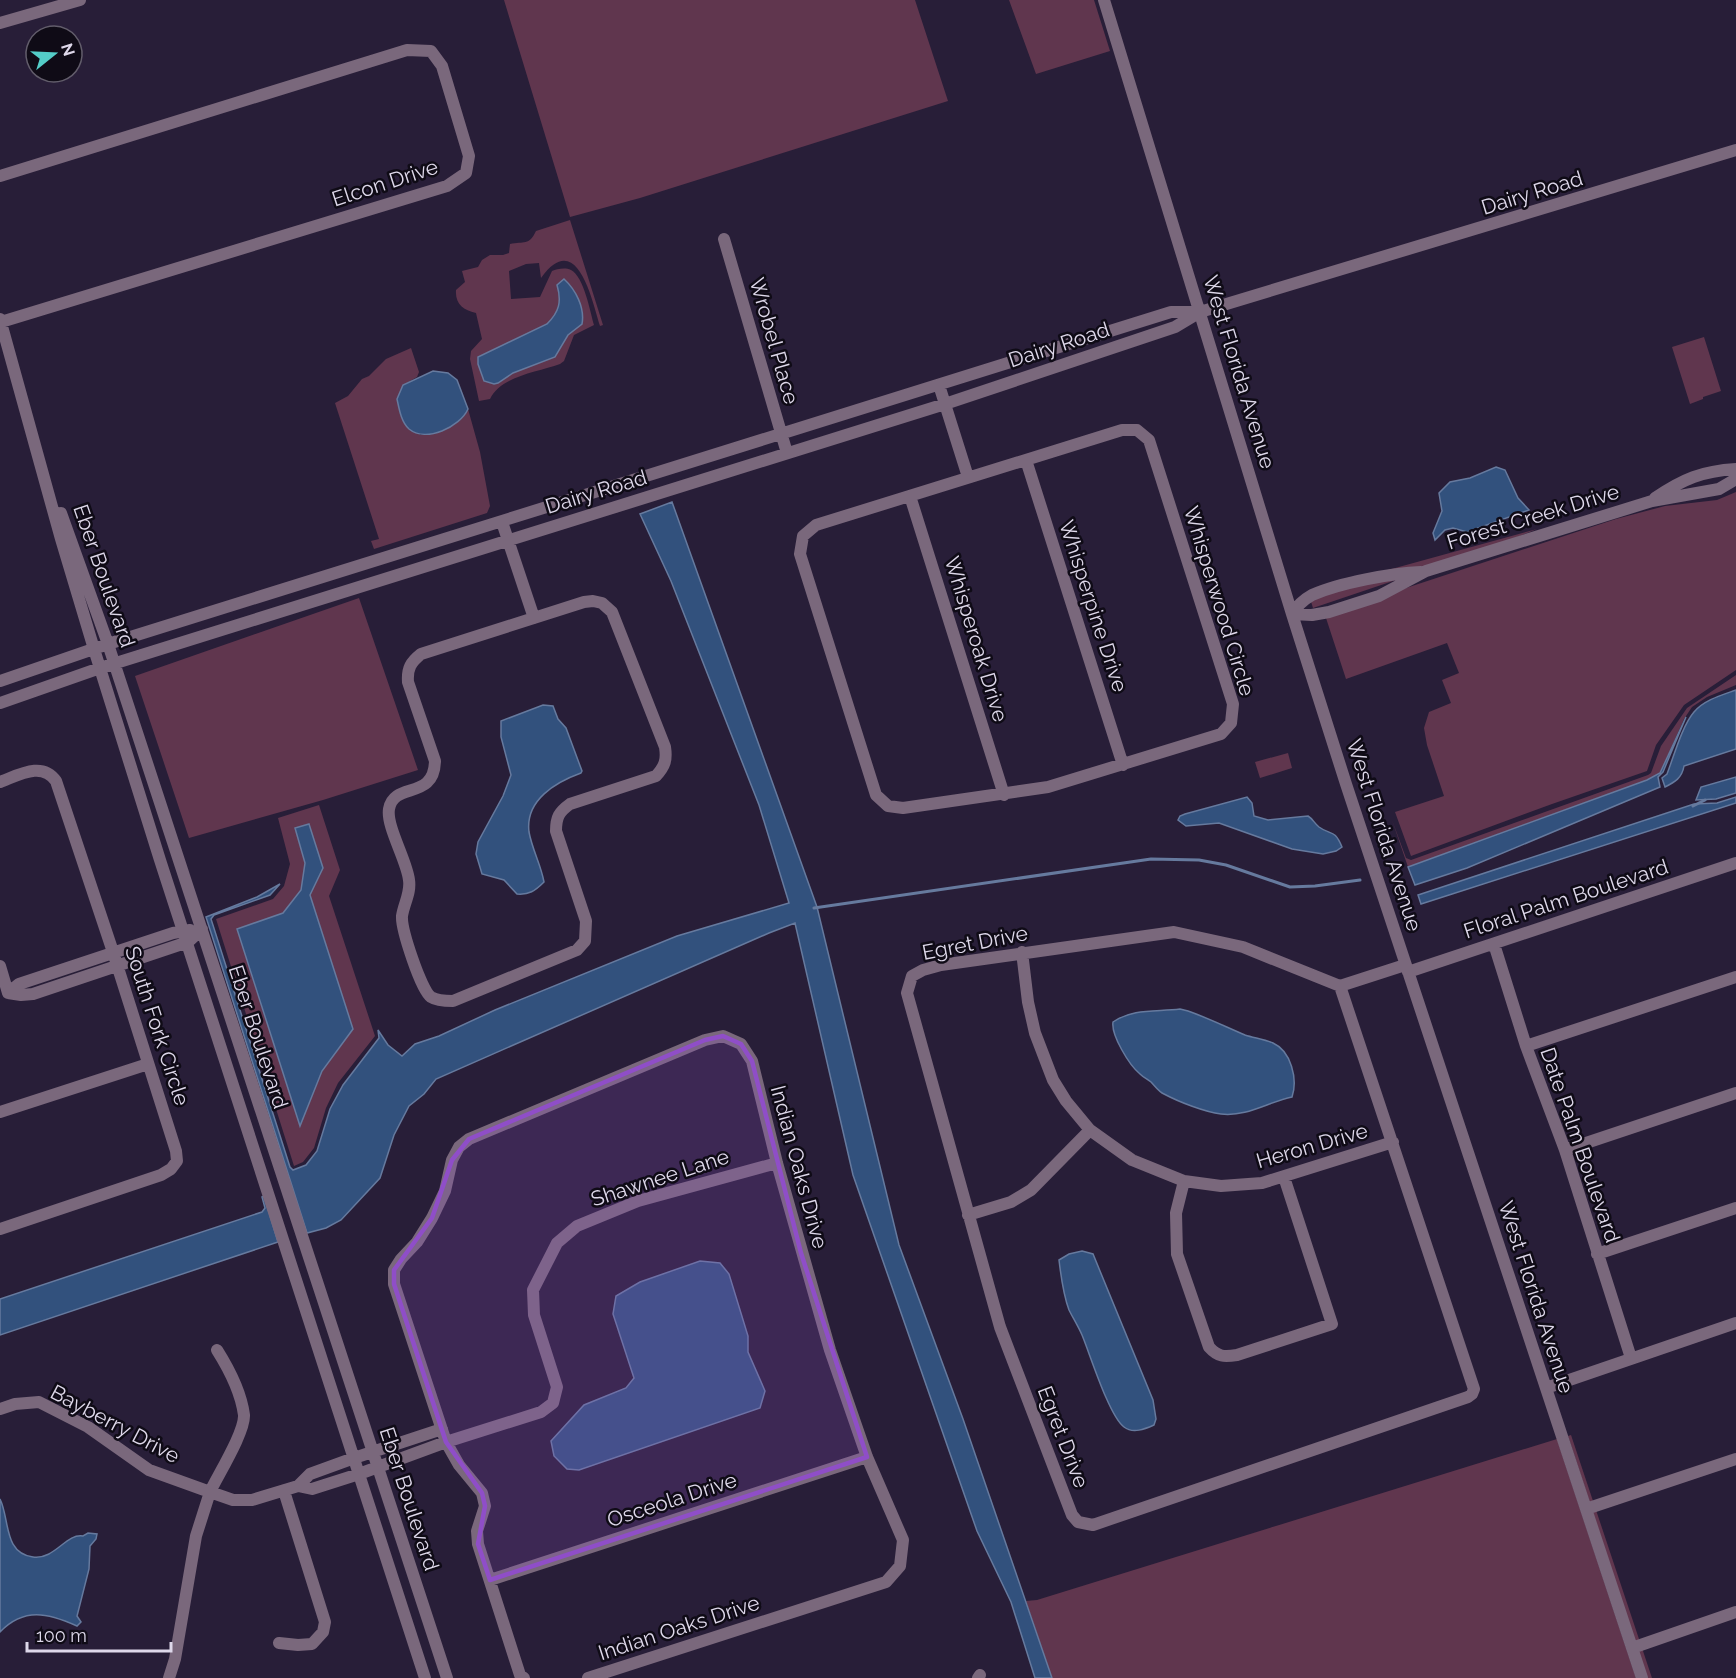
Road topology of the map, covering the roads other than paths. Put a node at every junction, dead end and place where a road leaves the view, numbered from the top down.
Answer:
1 (80, 0) edge
2 (1104, 0) edge
3 (0, 23) edge
4 (1736, 150) edge
5 (0, 176) edge
6 (724, 239) dead end
7 (1200, 312) junction
8 (1, 325) edge
9 (939, 385) junction
10 (945, 404) junction
11 (26, 410) junction
12 (781, 435) junction
13 (787, 453) junction
14 (1026, 460) junction
15 (1736, 469) edge
16 (1702, 473) junction
17 (968, 477) junction
18 (1736, 479) edge
19 (1707, 492) junction
20 (910, 496) junction
21 (1652, 501) junction
22 (502, 522) junction
23 (508, 540) junction
24 (1426, 571) junction
25 (1292, 614) junction
26 (534, 618) junction
27 (108, 644) junction
28 (94, 650) junction
29 (114, 664) junction
30 (100, 668) junction
31 (0, 681) edge
32 (0, 703) edge
33 (1123, 765) junction
34 (0, 782) edge
35 (1004, 795) junction
36 (1736, 863) edge
37 (202, 928) junction
38 (186, 937) junction
39 (1494, 944) junction
40 (113, 952) junction
41 (1022, 952) junction
42 (0, 966) edge
43 (117, 966) junction
44 (1406, 968) junction
45 (1736, 977) edge
46 (1340, 986) junction
47 (8, 993) junction
48 (1526, 1046) junction
49 (148, 1064) junction
50 (1736, 1094) edge
51 (0, 1112) edge
52 (1090, 1130) junction
53 (1393, 1142) junction
54 (1565, 1150) junction
55 (777, 1163) junction
56 (1284, 1177) junction
57 (1184, 1181) junction
58 (1736, 1208) edge
59 (968, 1215) junction
60 (0, 1229) edge
61 (1597, 1254) junction
62 (1736, 1323) edge
63 (217, 1350) dead end
64 (1631, 1358) junction
65 (1546, 1388) junction
66 (0, 1409) edge
67 (442, 1429) junction
68 (415, 1438) junction
69 (446, 1442) junction
70 (372, 1451) junction
71 (419, 1451) junction
72 (354, 1458) junction
73 (867, 1458) junction
74 (1736, 1459) edge
75 (378, 1467) junction
76 (359, 1474) junction
77 (298, 1486) junction
78 (284, 1491) junction
79 (210, 1492) junction
80 (1586, 1509) junction
81 (489, 1580) junction
82 (1736, 1612) edge
83 (279, 1643) dead end
84 (1632, 1648) junction
85 (169, 1678) edge
86 (425, 1678) edge
87 (447, 1678) edge
88 (524, 1678) edge
89 (588, 1678) edge
90 (1642, 1678) edge

1 - 3 street
2 - 7 street, West Florida Avenue
4 - 7 street, Dairy Road
5 - 8 street, Elcon Drive
6 - 12 street, Wrobel Place
7 - 9 street, Dairy Road
7 - 10 street, Dairy Road
7 - 25 street, West Florida Avenue
8 - 11 street, Eber Boulevard
9 - 10 street
9 - 12 street, Dairy Road
10 - 13 street, Dairy Road
10 - 17 street
11 - 27 street, Eber Boulevard
11 - 28 street, Eber Boulevard
12 - 13 street, Wrobel Place
12 - 22 street, Dairy Road
13 - 23 street, Dairy Road
14 - 17 street, Whisperwood Circle
14 - 33 street, Whisperpine Drive
14 - 33 street, Whisperwood Circle
15 - 16 street, Forest Creek Drive
16 - 19 street
16 - 21 street, Forest Creek Drive
17 - 20 street, Whisperwood Circle
18 - 19 street, Forest Creek Drive
19 - 21 street, Forest Creek Drive
20 - 35 street, Whisperoak Drive
20 - 35 street, Whisperwood Circle
21 - 24 street, Forest Creek Drive
22 - 23 street
22 - 27 street, Dairy Road
23 - 26 street
23 - 29 street, Dairy Road
24 - 25 street, Forest Creek Drive
24 - 25 street, Forest Creek Drive
25 - 44 street, West Florida Avenue
26 - 26 street
27 - 28 street, Dairy Road
27 - 29 street, Eber Boulevard
28 - 30 street, Eber Boulevard
28 - 31 street, Dairy Road
29 - 30 street, Dairy Road
29 - 37 street, Eber Boulevard
30 - 32 street, Dairy Road
30 - 38 street, Eber Boulevard
33 - 35 street, Whisperwood Circle
34 - 40 street, South Fork Circle
36 - 39 street, Floral Palm Boulevard
37 - 38 street
37 - 70 street, Eber Boulevard
38 - 40 street
38 - 43 street
38 - 72 street, Eber Boulevard
39 - 44 street, Floral Palm Boulevard
39 - 48 street, Date Palm Boulevard
40 - 43 street, South Fork Circle
40 - 47 street
41 - 46 street, Egret Drive
41 - 52 street, Heron Drive
41 - 59 street, Egret Drive
42 - 47 street
43 - 47 street
43 - 49 street, South Fork Circle
44 - 46 street
44 - 65 street, West Florida Avenue
45 - 48 street
46 - 53 street, Egret Drive
48 - 54 street, Date Palm Boulevard
49 - 51 street
49 - 60 street, South Fork Circle
50 - 54 street
52 - 57 street, Heron Drive
52 - 59 street
53 - 56 street, Heron Drive
53 - 59 street, Egret Drive
54 - 61 street, Date Palm Boulevard
55 - 67 street, Indian Oaks Drive
55 - 69 street, Shawnee Lane
55 - 73 street, Indian Oaks Drive
56 - 57 street, Heron Drive
56 - 57 street
58 - 61 street
61 - 64 street, Date Palm Boulevard
62 - 64 street
63 - 79 street
64 - 65 street
65 - 80 street, West Florida Avenue
66 - 79 street, Bayberry Drive
67 - 68 street
67 - 69 street, Indian Oaks Drive
68 - 70 street
68 - 71 street
69 - 71 street
69 - 81 street, Indian Oaks Drive
70 - 72 street, Bayberry Drive
70 - 75 street, Eber Boulevard
71 - 75 street
72 - 76 street, Eber Boulevard
72 - 77 street, Bayberry Drive
73 - 81 street, Osceola Drive
73 - 89 street, Indian Oaks Drive
74 - 80 street
75 - 76 street, Bayberry Drive
75 - 87 street, Eber Boulevard
76 - 77 street, Bayberry Drive
76 - 86 street, Eber Boulevard
77 - 78 street, Bayberry Drive
78 - 79 street, Bayberry Drive
78 - 83 street
79 - 85 street
80 - 84 street, West Florida Avenue
81 - 88 street, Indian Oaks Drive
82 - 84 street
84 - 90 street, West Florida Avenue

